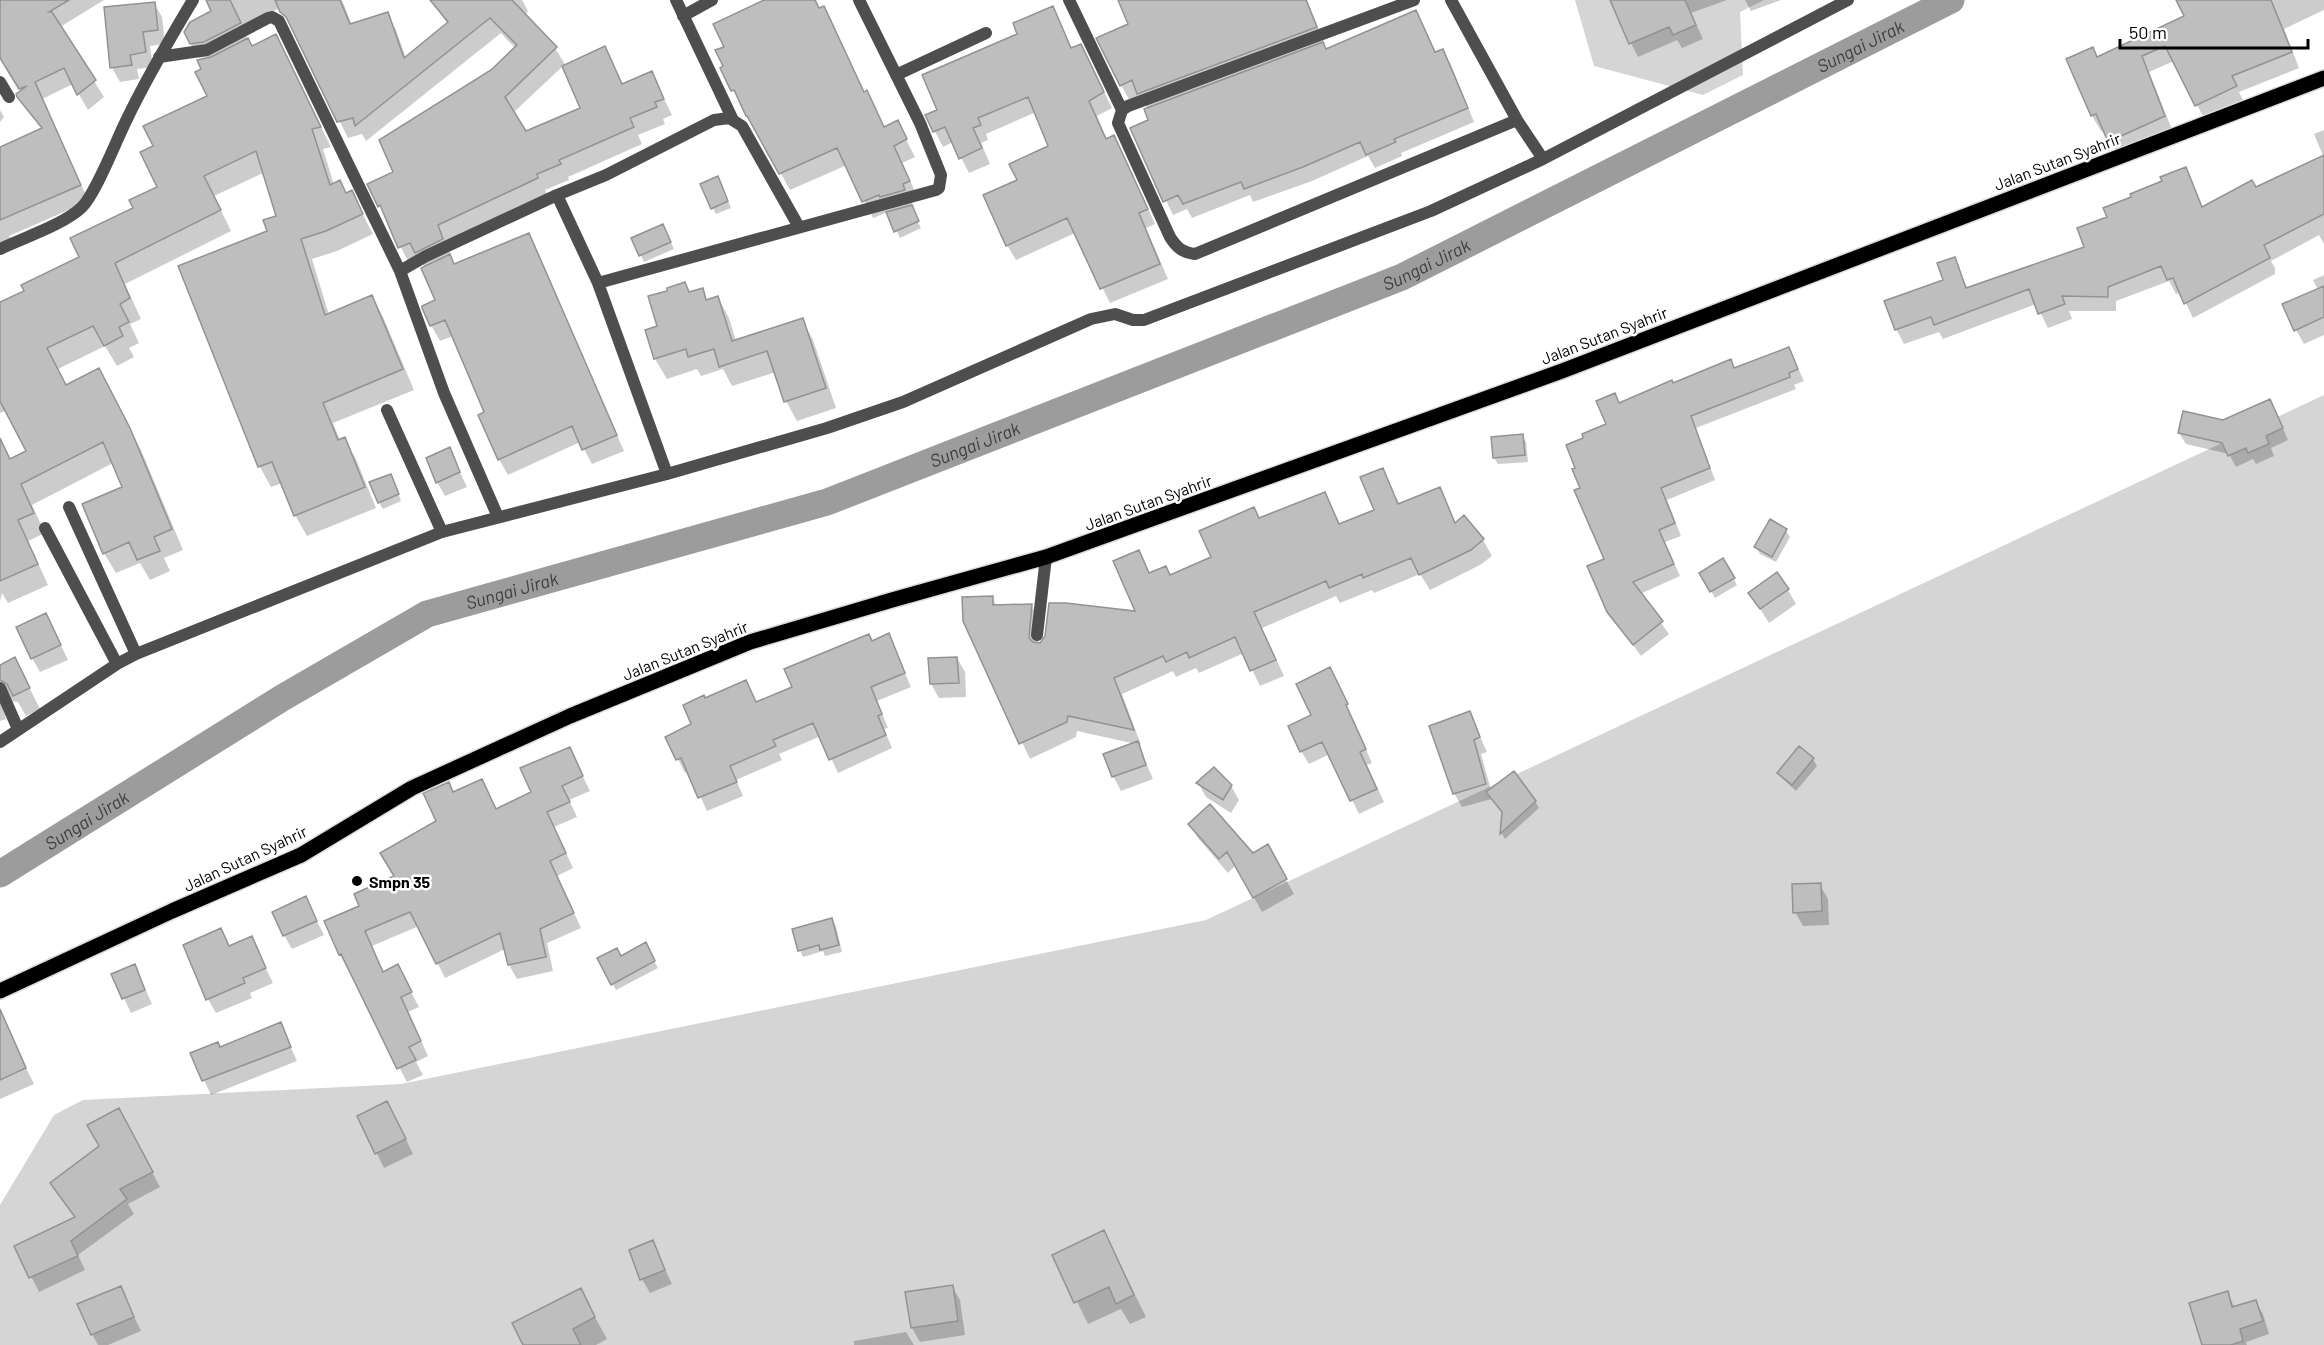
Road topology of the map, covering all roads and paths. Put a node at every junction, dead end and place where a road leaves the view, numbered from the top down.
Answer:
1 (193, 0) edge
2 (676, 0) edge
3 (712, 0) edge
4 (859, 0) edge
5 (1069, 0) edge
6 (1414, 0) edge
7 (1451, 0) edge
8 (1848, 0) edge
9 (683, 16) junction
10 (986, 33) dead end
11 (159, 57) junction
12 (896, 75) junction
13 (2324, 78) edge
14 (0, 82) edge
15 (9, 98) dead end
16 (1122, 110) junction
17 (733, 120) junction
18 (1517, 120) junction
19 (1544, 159) junction
20 (557, 195) junction
21 (799, 227) junction
22 (0, 249) edge
23 (400, 271) junction
24 (598, 283) junction
25 (387, 410) dead end
26 (668, 474) junction
27 (69, 507) dead end
28 (498, 517) junction
29 (45, 528) dead end
30 (441, 532) junction
31 (1046, 557) junction
32 (1037, 635) dead end
33 (136, 654) junction
34 (117, 664) junction
35 (0, 688) edge
36 (18, 729) junction
37 (0, 742) edge
38 (0, 991) edge

1 - 11 street
2 - 9 street
3 - 9 street
4 - 12 street
5 - 16 street
6 - 16 street
7 - 18 street
8 - 19 street
9 - 17 street
10 - 12 street
11 - 22 street
11 - 23 street
12 - 21 street
13 - 31 main road, Jalan Sutan Syahrir
14 - 15 street
16 - 18 street
17 - 20 street
17 - 21 street
18 - 19 street
19 - 26 street
20 - 23 street
20 - 24 street
21 - 24 street
23 - 28 street
24 - 26 street
25 - 30 street
26 - 28 street
27 - 33 street
28 - 30 street
29 - 34 street
30 - 33 street
31 - 32 street
31 - 38 main road, Jalan Sutan Syahrir
33 - 34 street
34 - 36 street
35 - 36 street
36 - 37 street

